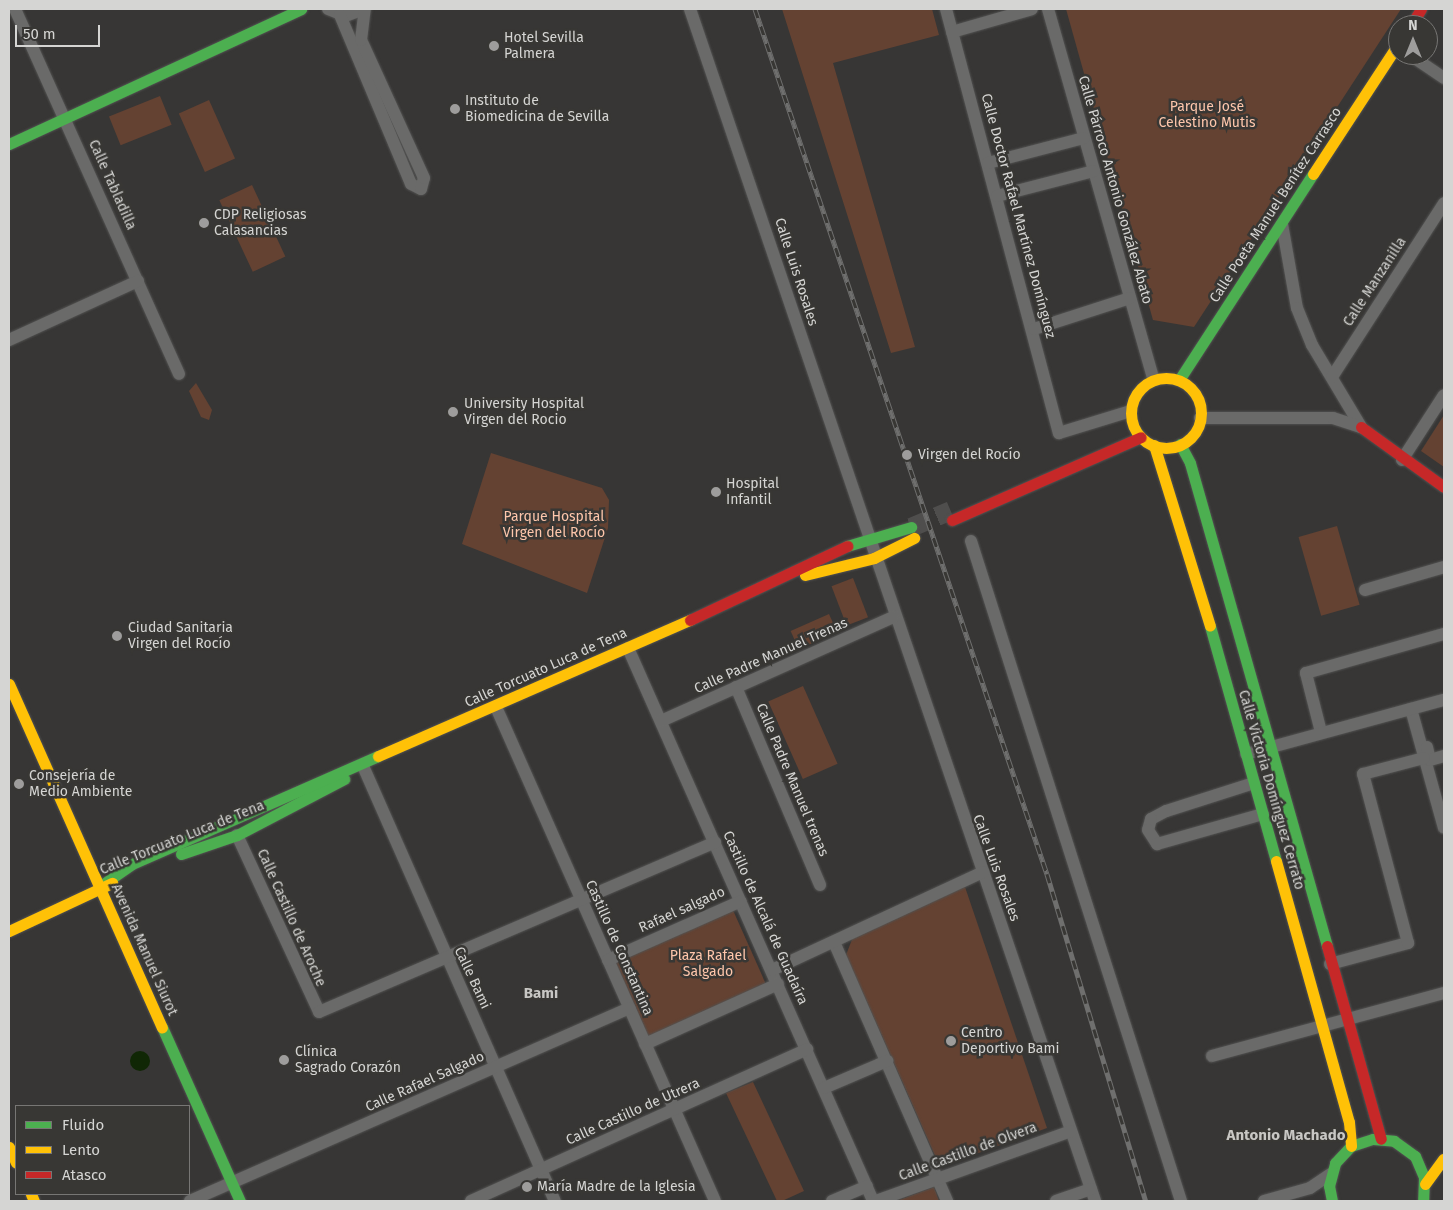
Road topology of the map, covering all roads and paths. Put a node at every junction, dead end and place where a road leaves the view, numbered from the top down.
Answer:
1 (15, 9) edge
2 (301, 9) edge
3 (328, 9) edge
4 (364, 9) edge
5 (690, 9) edge
6 (946, 9) edge
7 (1032, 9) edge
8 (1048, 9) edge
9 (340, 15) junction
10 (952, 32) junction
11 (1388, 60) edge
12 (1425, 65) edge
13 (1444, 78) edge
14 (65, 118) junction
15 (1084, 138) junction
16 (9, 144) edge
17 (415, 159) junction
18 (988, 163) junction
19 (403, 165) junction
20 (1094, 171) junction
21 (997, 196) junction
22 (1444, 202) edge
23 (1282, 224) junction
24 (138, 281) junction
25 (1130, 298) junction
26 (1034, 329) junction
27 (9, 340) edge
28 (179, 374) dead end
29 (1332, 377) junction
30 (1154, 380) junction
31 (1179, 380) junction
32 (1444, 395) edge
33 (1131, 411) junction
34 (1200, 418) junction
35 (1361, 427) junction
36 (1138, 433) junction
37 (1180, 444) junction
38 (1154, 445) junction
39 (1402, 460) junction
40 (1444, 487) edge
41 (952, 515) tunnel mouth
42 (971, 541) dead end
43 (870, 547) junction
44 (1444, 566) edge
45 (1365, 590) dead end
46 (752, 593) junction
47 (894, 617) junction
48 (1444, 634) edge
49 (628, 648) junction
50 (9, 684) edge
51 (736, 687) junction
52 (1444, 700) edge
53 (1444, 706) edge
54 (496, 707) junction
55 (1411, 709) junction
56 (661, 721) junction
57 (1321, 732) junction
58 (1270, 747) junction
59 (1246, 754) junction
60 (1444, 756) edge
61 (1444, 761) edge
62 (1426, 762) junction
63 (358, 768) junction
64 (1254, 783) junction
65 (1263, 814) junction
66 (1444, 828) edge
67 (237, 835) junction
68 (715, 842) junction
69 (982, 872) junction
70 (820, 885) dead end
71 (99, 887) junction
72 (582, 900) junction
73 (742, 901) junction
74 (9, 931) edge
75 (834, 942) junction
76 (446, 958) junction
77 (608, 960) junction
78 (1330, 964) junction
79 (772, 970) junction
80 (778, 984) junction
81 (1444, 993) edge
82 (629, 1008) junction
83 (1345, 1020) junction
84 (1322, 1026) junction
85 (645, 1044) junction
86 (807, 1049) junction
87 (1212, 1056) dead end
88 (888, 1061) junction
89 (497, 1067) junction
90 (824, 1088) junction
91 (674, 1110) junction
92 (1071, 1131) junction
93 (1381, 1139) junction
94 (1351, 1146) junction
95 (9, 1147) edge
96 (1415, 1156) junction
97 (1444, 1159) edge
98 (15, 1161) edge
99 (541, 1169) junction
100 (1330, 1174) junction
101 (940, 1179) junction
102 (232, 1183) junction
103 (1425, 1184) junction
104 (867, 1186) junction
105 (1093, 1195) edge
106 (190, 1201) edge
107 (240, 1201) edge
108 (471, 1201) edge
109 (555, 1201) edge
110 (715, 1201) edge
111 (832, 1201) edge
112 (874, 1201) edge
113 (947, 1201) edge
114 (1056, 1201) edge
115 (1181, 1201) edge
116 (1264, 1201) edge
117 (1332, 1201) edge
118 (1423, 1201) edge

1 - 14 street, Calle Tabladilla
2 - 14 main road
3 - 9 street
4 - 9 street
4 - 17 street
5 - 43 street, Calle Luis Rosales
6 - 10 street, Calle Doctor Rafael Martínez Domínguez
7 - 10 street
8 - 15 street, Calle Párroco Antonio González Abato
9 - 19 street
10 - 18 street, Calle Doctor Rafael Martínez Domínguez
11 - 23 main road, Calle Poeta Manuel Benítez Carrasco
12 - 13 street
14 - 16 main road
14 - 24 street, Calle Tabladilla
15 - 18 street
15 - 20 street, Calle Párroco Antonio González Abato
17 - 19 street
17 - 19 street
18 - 21 street, Calle Doctor Rafael Martínez Domínguez
20 - 21 street
20 - 25 street, Calle Párroco Antonio González Abato
21 - 26 street, Calle Doctor Rafael Martínez Domínguez
22 - 29 street, Calle Manzanilla
23 - 29 street
23 - 31 main road, Calle Poeta Manuel Benítez Carrasco
24 - 27 street
24 - 28 street, Calle Tabladilla
25 - 26 street
25 - 30 street, Calle Párroco Antonio González Abato
26 - 33 street, Calle Doctor Rafael Martínez Domínguez
29 - 35 street
30 - 31 main road
30 - 33 main road
31 - 34 main road
32 - 39 street
33 - 36 main road
34 - 35 street
34 - 37 main road
35 - 39 main road
36 - 38 main road
36 - 41 main road
37 - 38 main road
37 - 58 main road, Calle Victoria Domínguez Cerrato
38 - 59 main road, Calle Victoria Domínguez Cerrato
39 - 40 main road
42 - 115 street
43 - 43 main road, Calle Torcuato Luca de Tena
43 - 46 main road, Calle Torcuato Luca de Tena
43 - 46 main road, Calle Torcuato Luca de Tena
43 - 47 street, Calle Luis Rosales
44 - 45 street
46 - 49 main road, Calle Torcuato Luca de Tena
47 - 51 street, Calle Padre Manuel Trenas
47 - 69 street, Calle Luis Rosales
48 - 57 street
49 - 54 main road, Calle Torcuato Luca de Tena
49 - 56 street, Castillo de Alcalá de Guadaíra
50 - 71 main road, Avenida Manuel Siurot
51 - 56 street, Calle Padre Manuel Trenas
51 - 70 street, Calle Padre Manuel trenas
52 - 55 street
53 - 60 street
54 - 63 main road, Calle Torcuato Luca de Tena
54 - 72 street, Castillo de Constantina
55 - 57 street
55 - 62 street
56 - 68 street, Castillo de Alcalá de Guadaíra
57 - 58 street
58 - 59 street
58 - 78 main road, Calle Victoria Domínguez Cerrato
59 - 64 main road, Calle Victoria Domínguez Cerrato
61 - 62 street
62 - 66 street
62 - 78 street
63 - 67 main road, Calle Torcuato Luca de Tena
63 - 71 main road, Calle Torcuato Luca de Tena
63 - 76 street, Calle Bami
64 - 65 main road, Calle Victoria Domínguez Cerrato
64 - 65 street
65 - 84 main road, Calle Victoria Domínguez Cerrato
67 - 71 main road, Calle Torcuato Luca de Tena
67 - 76 street, Calle Castillo de Aroche
68 - 72 street
68 - 73 street, Castillo de Alcalá de Guadaíra
69 - 75 street
69 - 92 street, Calle Luis Rosales
71 - 74 main road, Calle Torcuato Luca de Tena
71 - 102 main road, Avenida Manuel Siurot
72 - 76 street
72 - 77 street, Castillo de Constantina
73 - 77 street, Rafael salgado
73 - 79 street, Castillo de Alcalá de Guadaíra
75 - 79 street
75 - 88 street
76 - 89 street, Calle Bami
77 - 82 street, Castillo de Constantina
78 - 83 main road, Calle Victoria Domínguez Cerrato
79 - 80 street, Castillo de Alcalá de Guadaíra
80 - 85 street
80 - 86 street, Castillo de Alcalá de Guadaíra
81 - 83 street
82 - 85 street, Castillo de Constantina
82 - 89 street, Calle Rafael Salgado
83 - 84 street
83 - 93 main road, Calle Victoria Domínguez Cerrato
84 - 87 street
84 - 94 main road, Calle Victoria Domínguez Cerrato
85 - 91 street, Castillo de Constantina
86 - 90 street, Castillo de Alcalá de Guadaíra
86 - 91 street, Calle Castillo de Utrera
88 - 90 street
88 - 101 street
89 - 99 street, Calle Bami
89 - 102 street, Calle Rafael Salgado
90 - 104 street, Castillo de Alcalá de Guadaíra
91 - 99 street, Calle Castillo de Utrera
91 - 110 street, Castillo de Constantina
92 - 101 street, Calle Castillo de Olvera
92 - 105 street, Calle Luis Rosales
93 - 94 main road
93 - 96 main road
94 - 100 main road
95 - 98 main road
96 - 97 main road
96 - 103 main road
97 - 103 main road
99 - 108 street, Calle Castillo de Utrera
99 - 109 street, Calle Bami
100 - 116 street
100 - 117 main road
101 - 112 street, Calle Castillo de Olvera
101 - 113 street
102 - 106 street, Calle Rafael Salgado
102 - 107 main road, Avenida Manuel Siurot
103 - 118 main road
104 - 111 street
104 - 112 street, Castillo de Alcalá de Guadaíra
105 - 114 street

